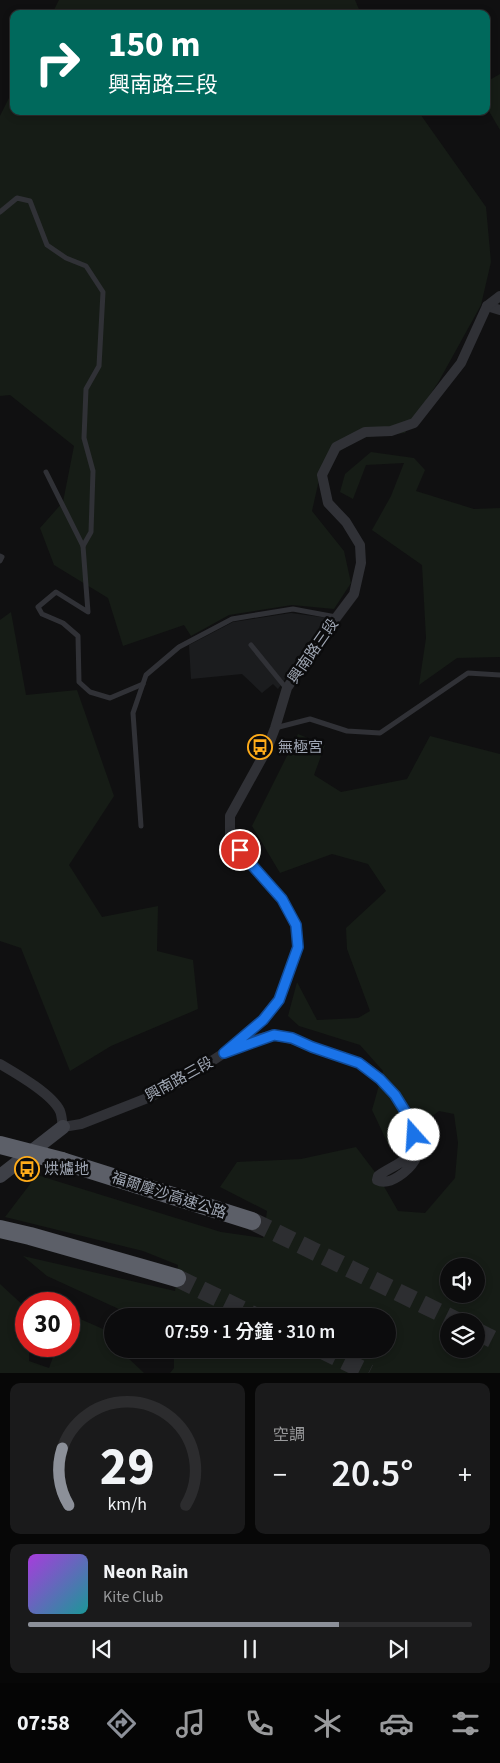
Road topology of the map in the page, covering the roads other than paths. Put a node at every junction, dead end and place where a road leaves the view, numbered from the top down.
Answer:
1 (0, 212) edge
2 (500, 296) edge
3 (487, 306) junction
4 (500, 310) edge
5 (46, 472) dead end
6 (83, 546) junction
7 (0, 556) edge
8 (0, 561) edge
9 (337, 617) junction
10 (251, 645) dead end
11 (500, 674) edge
12 (143, 684) junction
13 (287, 688) junction
14 (275, 728) junction
15 (142, 826) dead end
16 (224, 1053) junction
17 (0, 1064) edge
18 (62, 1127) junction
19 (0, 1145) edge
20 (415, 1160) dead end
21 (0, 1176) edge
22 (252, 1222) tunnel mouth
23 (0, 1229) edge
24 (177, 1278) tunnel mouth

1 - 6 lane
2 - 3 street
3 - 4 street
3 - 9 street, 興南路三段
5 - 6 lane
6 - 12 lane
7 - 8 lane
9 - 12 lane
9 - 13 street, 興南路三段
10 - 13 lane
11 - 14 lane
12 - 15 lane
13 - 14 street, 興南路三段
14 - 16 street, 興南路三段
16 - 18 street, 興南路三段
16 - 20 street
17 - 18 street
18 - 21 street
19 - 22 highway, 福爾摩沙高速公路, bridge
23 - 24 highway

